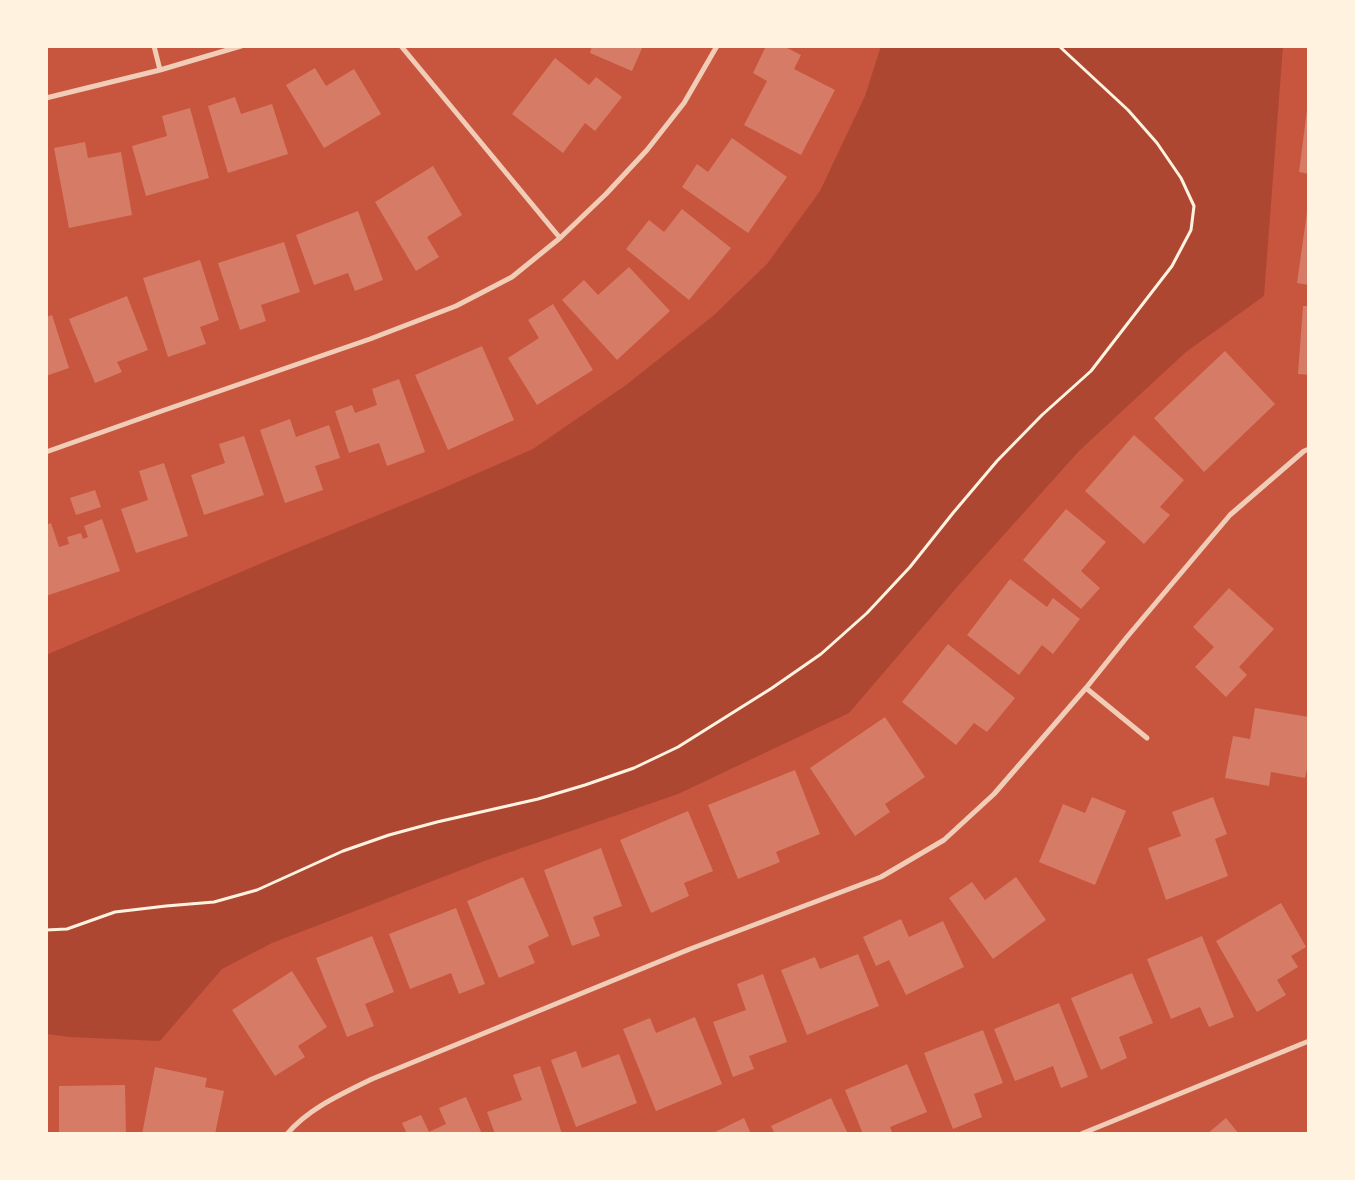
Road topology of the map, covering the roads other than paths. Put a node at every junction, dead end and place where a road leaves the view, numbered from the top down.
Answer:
1 (154, 46) edge
2 (241, 46) edge
3 (401, 46) edge
4 (717, 46) edge
5 (160, 70) junction
6 (46, 98) edge
7 (560, 238) junction
8 (1309, 449) edge
9 (46, 452) edge
10 (1086, 688) junction
11 (1147, 738) dead end
12 (1309, 1041) edge
13 (1094, 1132) edge
14 (287, 1134) edge
15 (1081, 1134) edge

1 - 5 street
2 - 5 street
3 - 7 street
4 - 7 street
5 - 6 street
7 - 9 street
8 - 10 street
10 - 11 street
10 - 14 street
12 - 13 street
13 - 15 street

